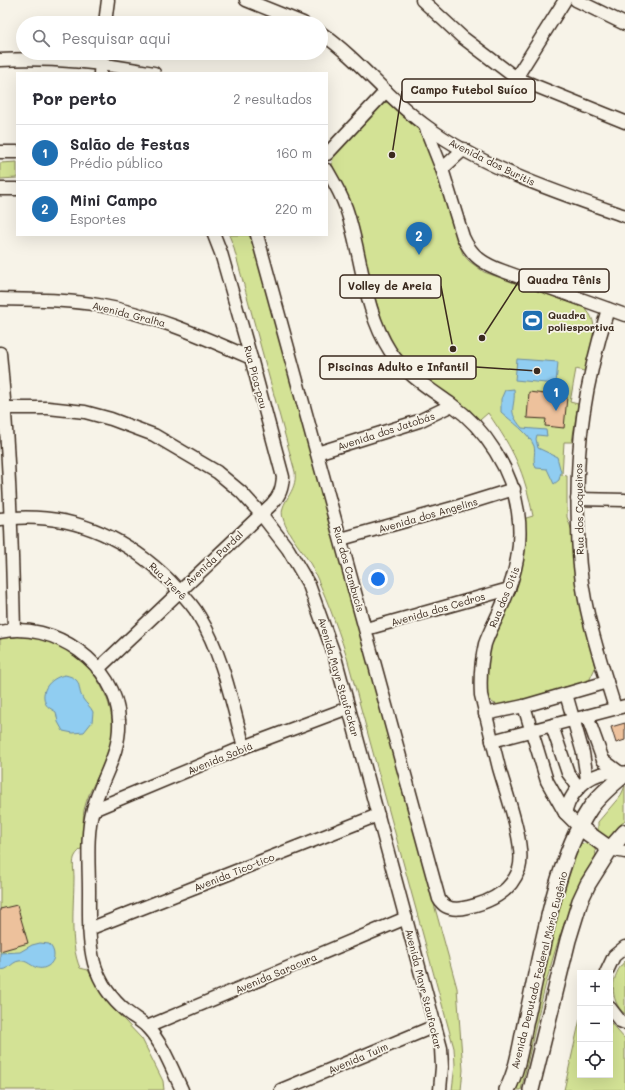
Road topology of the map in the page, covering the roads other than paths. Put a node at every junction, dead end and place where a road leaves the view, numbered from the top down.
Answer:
1 (108, 0) edge
2 (246, 0) edge
3 (422, 0) edge
4 (565, 0) edge
5 (576, 0) edge
6 (106, 16) edge
7 (286, 16) edge
8 (625, 24) edge
9 (328, 39) edge
10 (0, 60) edge
11 (101, 63) edge
12 (149, 72) edge
13 (516, 78) junction
14 (386, 91) junction
15 (625, 122) edge
16 (425, 126) junction
17 (464, 149) junction
18 (0, 152) edge
19 (16, 152) edge
20 (328, 153) edge
21 (442, 169) junction
22 (328, 172) edge
23 (0, 189) edge
24 (16, 189) edge
25 (625, 216) edge
26 (214, 236) edge
27 (257, 236) edge
28 (0, 299) edge
29 (608, 309) junction
30 (625, 315) edge
31 (0, 352) edge
32 (251, 358) junction
33 (452, 405) junction
34 (3, 408) edge
35 (317, 453) junction
36 (514, 488) junction
37 (577, 499) junction
38 (625, 500) edge
39 (261, 514) junction
40 (6, 518) edge
41 (341, 539) junction
42 (509, 589) junction
43 (179, 591) junction
44 (366, 629) junction
45 (14, 630) junction
46 (0, 632) edge
47 (98, 669) junction
48 (607, 682) junction
49 (566, 694) junction
50 (524, 706) junction
51 (620, 707) edge
52 (348, 708) junction
53 (485, 714) junction
54 (587, 716) junction
55 (573, 720) junction
56 (552, 726) junction
57 (532, 732) junction
58 (492, 741) junction
59 (244, 748) junction
60 (623, 773) edge
61 (587, 779) junction
62 (579, 788) junction
63 (93, 810) junction
64 (564, 814) junction
65 (378, 815) junction
66 (579, 827) junction
67 (625, 832) edge
68 (610, 849) junction
69 (625, 852) edge
70 (510, 887) joint
71 (406, 918) junction
72 (89, 929) junction
73 (625, 947) edge
74 (607, 970) edge
75 (613, 1012) edge
76 (623, 1024) edge
77 (435, 1026) junction
78 (147, 1027) junction
79 (182, 1090) edge
80 (281, 1090) edge
81 (440, 1090) edge
82 (507, 1090) edge
83 (531, 1090) edge

1 - 6 street
2 - 7 street
3 - 13 street
4 - 13 street
5 - 8 street
9 - 14 street, Avenida dos Buritis
10 - 11 street
11 - 12 street
13 - 15 street
14 - 16 street, Avenida dos Buritis
14 - 20 street
16 - 17 street, Avenida dos Buritis
16 - 21 street
17 - 21 street
17 - 25 street, Avenida dos Buritis
18 - 19 street
21 - 29 street
22 - 33 street, Rua dos Oitis
23 - 24 street
26 - 32 street, Rua Pica-pau
27 - 35 street, Rua dos Cambucis
28 - 32 street, Avenida Gralha
29 - 30 street
29 - 37 street, Rua dos Coqueiros
31 - 34 street
32 - 39 street, Rua Pica-pau
33 - 35 street, Avenida dos Jatobás
33 - 36 street, Rua dos Oitis
34 - 39 street, Avenida Mayr Staufackar
34 - 40 street
35 - 41 street, Rua dos Cambucis
36 - 41 street, Avenida dos Angelins
36 - 42 street, Rua dos Oitis
37 - 38 street
37 - 48 street, Rua dos Coqueiros
39 - 43 street, Avenida Pardal
39 - 52 street, Avenida Mayr Staufackar
40 - 43 street, Rua Irerê
40 - 45 street
41 - 44 street, Rua dos Cambucis
42 - 44 street, Avenida dos Cedros
42 - 53 street, Rua dos Oitis
43 - 47 street, Avenida Pardal
43 - 59 street, Rua Irerê
44 - 70 street, Rua dos Cambucis
45 - 46 street
45 - 47 street
47 - 63 street
48 - 49 street
48 - 51 street, Rua dos Coqueiros
49 - 50 street
49 - 55 street
50 - 53 street
50 - 57 street
51 - 54 street
52 - 59 street, Avenida Sabiá
52 - 65 street, Avenida Mayr Staufackar
53 - 58 street, Rua dos Oitis
54 - 55 street
54 - 60 street
55 - 56 street
55 - 61 street
56 - 57 street
56 - 62 street
57 - 58 street
57 - 64 street
58 - 70 street, Rua dos Oitis
59 - 63 street, Avenida Sabiá
60 - 61 street
60 - 66 street, Avenida Deputado Federal Mário Eugênio
61 - 62 street
62 - 64 street
63 - 72 street
64 - 66 street
65 - 71 street, Avenida Mayr Staufackar
65 - 72 street, Avenida Tico-tico
66 - 68 street
66 - 82 street, Avenida Deputado Federal Mário Eugênio
67 - 68 street, Avenida Deputado Federal Mário Eugênio
68 - 69 street
68 - 83 street, Avenida Deputado Federal Mário Eugênio
71 - 77 street, Avenida Mayr Staufackar
71 - 78 street, Avenida Saracura
72 - 78 street
73 - 74 street
75 - 76 street
77 - 80 street, Avenida Tuim
77 - 81 street, Avenida Mayr Staufackar
78 - 79 street

